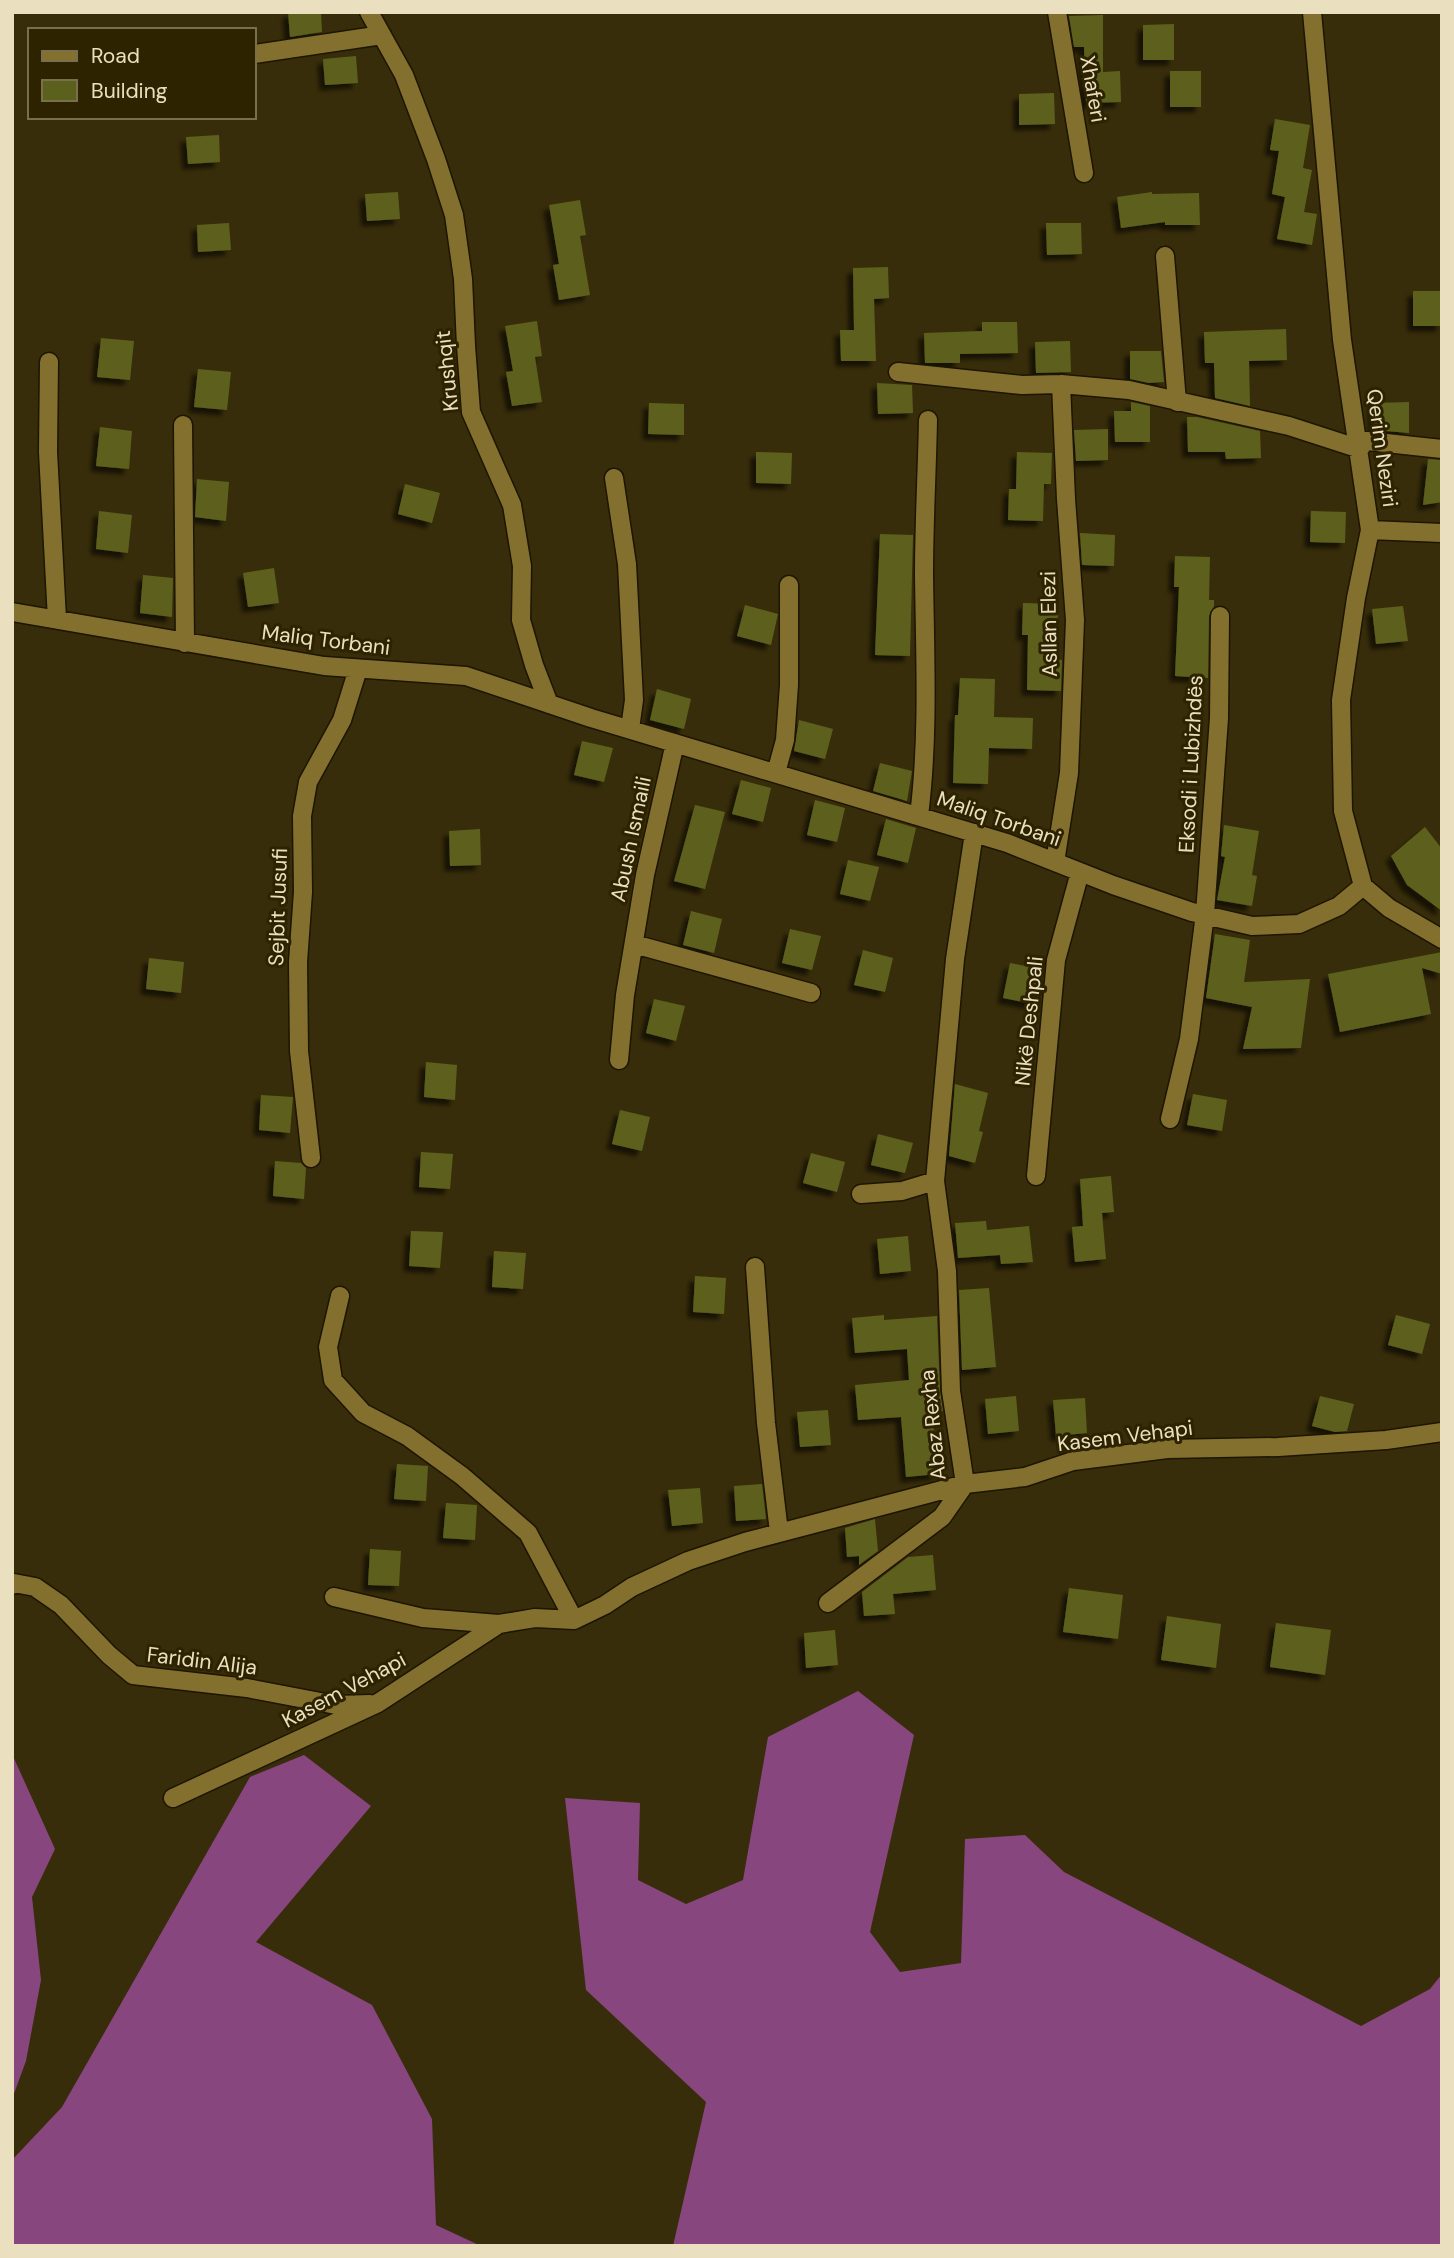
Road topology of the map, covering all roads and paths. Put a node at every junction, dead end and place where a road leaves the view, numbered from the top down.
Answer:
1 (369, 12) edge
2 (1057, 12) edge
3 (1312, 12) edge
4 (382, 36) junction
5 (256, 54) edge
6 (1084, 173) dead end
7 (1165, 256) dead end
8 (49, 362) dead end
9 (898, 372) dead end
10 (1061, 384) junction
11 (1177, 402) junction
12 (928, 419) dead end
13 (183, 425) dead end
14 (1359, 444) junction
15 (1442, 449) edge
16 (614, 478) dead end
17 (1370, 530) junction
18 (1442, 533) edge
19 (789, 585) dead end
20 (12, 612) edge
21 (1220, 616) dead end
22 (57, 619) junction
23 (186, 643) junction
24 (358, 668) junction
25 (549, 704) junction
26 (630, 729) junction
27 (675, 743) junction
28 (776, 773) junction
29 (919, 816) junction
30 (974, 833) junction
31 (1055, 862) junction
32 (1080, 872) junction
33 (1363, 886) junction
34 (1205, 915) junction
35 (1442, 939) edge
36 (634, 944) junction
37 (811, 993) dead end
38 (619, 1060) dead end
39 (1170, 1119) dead end
40 (312, 1158) dead end
41 (1036, 1176) dead end
42 (934, 1181) junction
43 (861, 1194) dead end
44 (755, 1267) dead end
45 (340, 1296) dead end
46 (1442, 1432) edge
47 (965, 1484) junction
48 (779, 1532) junction
49 (12, 1585) edge
50 (334, 1597) dead end
51 (828, 1603) dead end
52 (574, 1620) junction
53 (499, 1624) junction
54 (378, 1703) junction
55 (173, 1798) dead end

1 - 4 street, Krushqit
2 - 6 street, Xhaferi
3 - 14 street, Qerim Neziri
4 - 5 street
4 - 25 street, Krushqit
7 - 11 street
8 - 22 street
9 - 10 street
10 - 11 street
10 - 31 street, Asllan Elezi
11 - 14 street
12 - 29 street
13 - 23 street
14 - 15 street
14 - 17 street, Qerim Neziri
16 - 26 street
17 - 18 street
17 - 33 street, Qerim Neziri
19 - 28 street
20 - 22 street, Maliq Torbani
21 - 34 street, Eksodi i Lubizhdës
22 - 23 street, Maliq Torbani
23 - 24 street, Maliq Torbani
24 - 25 street, Maliq Torbani
24 - 40 street, Sejbit Jusufi
25 - 26 street, Maliq Torbani
26 - 27 street, Maliq Torbani
27 - 28 street, Maliq Torbani
27 - 36 street, Abush Ismaili
28 - 29 street, Maliq Torbani
29 - 30 street, Maliq Torbani
30 - 31 street, Maliq Torbani
30 - 42 street, Abaz Rexha
31 - 32 street, Maliq Torbani
32 - 34 street, Maliq Torbani
32 - 41 street, Nikë Deshpali
33 - 34 street, Maliq Torbani
33 - 35 street
34 - 39 street
36 - 37 street
36 - 38 street, Abush Ismaili
42 - 43 street
42 - 47 street, Abaz Rexha
44 - 48 street
45 - 52 street
46 - 47 street, Kasem Vehapi
47 - 48 street, Kasem Vehapi
47 - 51 street, Abaz Rexha
48 - 52 street, Kasem Vehapi
49 - 54 street, Faridin Alija
50 - 53 street
52 - 53 street, Kasem Vehapi
53 - 54 street, Kasem Vehapi
54 - 55 street, Kasem Vehapi

